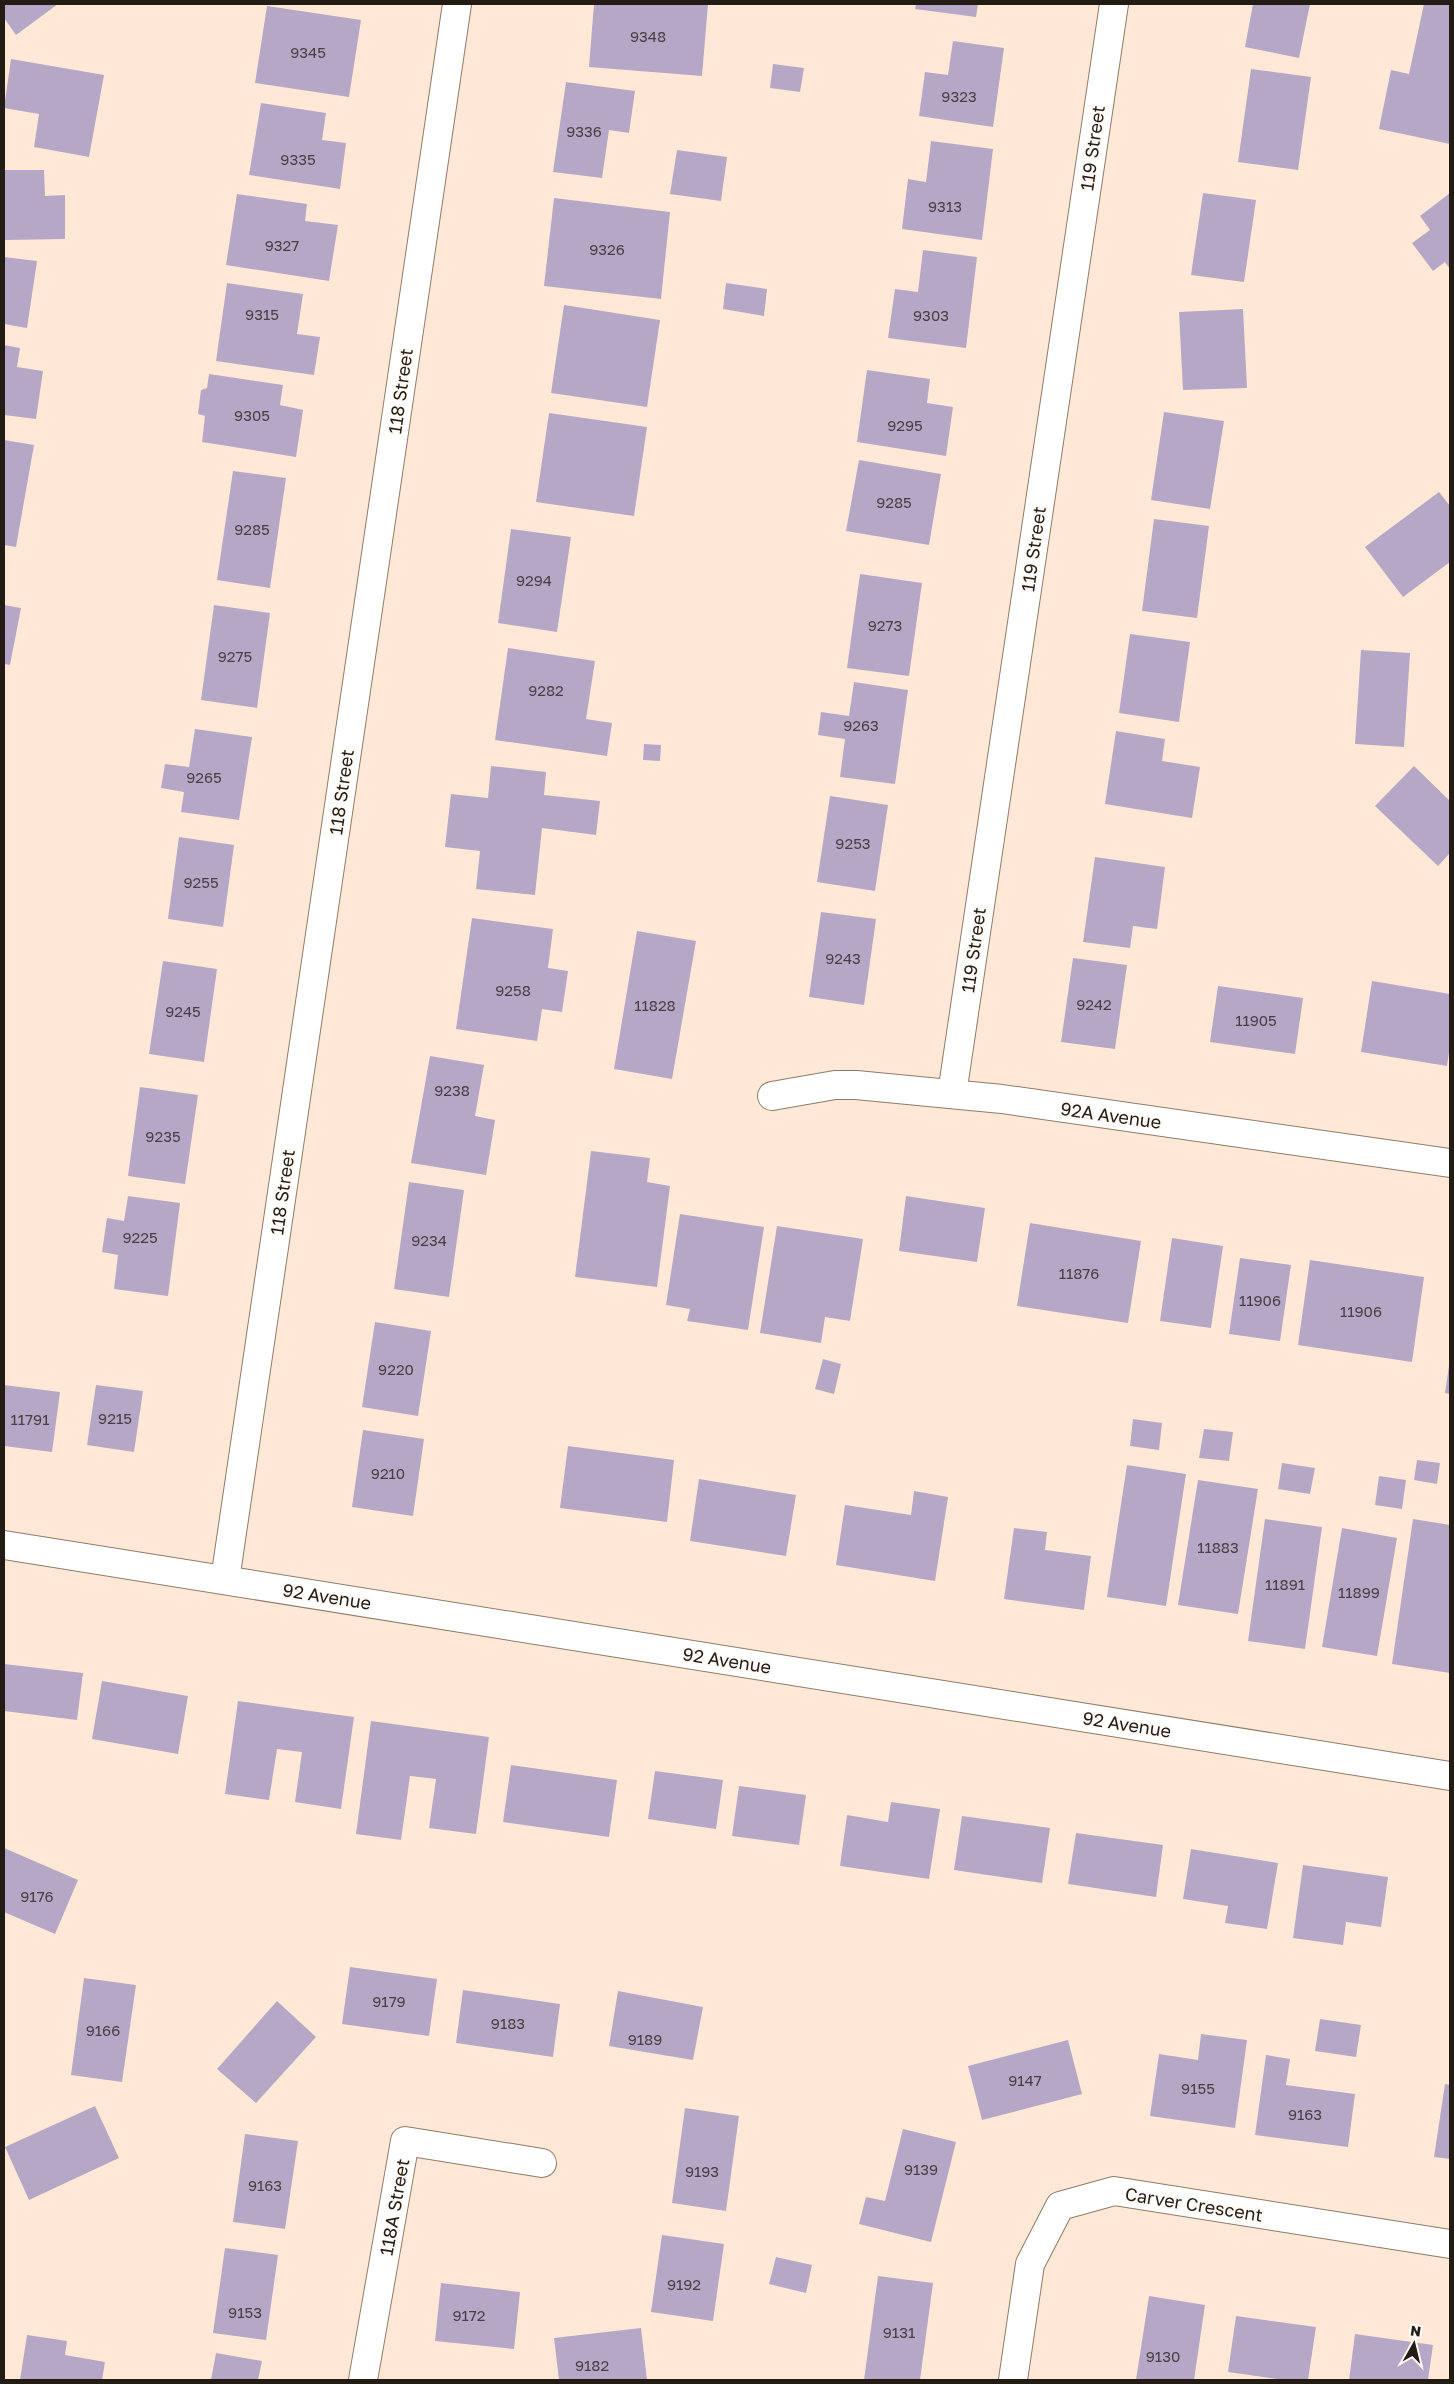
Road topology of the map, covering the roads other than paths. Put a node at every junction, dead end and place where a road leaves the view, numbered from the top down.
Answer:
1 (457, 4) edge
2 (1114, 4) edge
3 (952, 1094) junction
4 (772, 1096) dead end
5 (1450, 1163) edge
6 (4, 1545) edge
7 (225, 1580) junction
8 (1450, 1776) edge
9 (542, 2163) dead end
10 (1450, 2244) edge
11 (364, 2380) edge
12 (1012, 2380) edge

1 - 7 street, 118 Street
2 - 3 street, 119 Street
3 - 4 street, 92A Avenue
3 - 5 street, 92A Avenue
6 - 7 street, 92 Avenue
7 - 8 street, 92 Avenue
9 - 11 street, 118A Street
10 - 12 street, Carver Crescent

